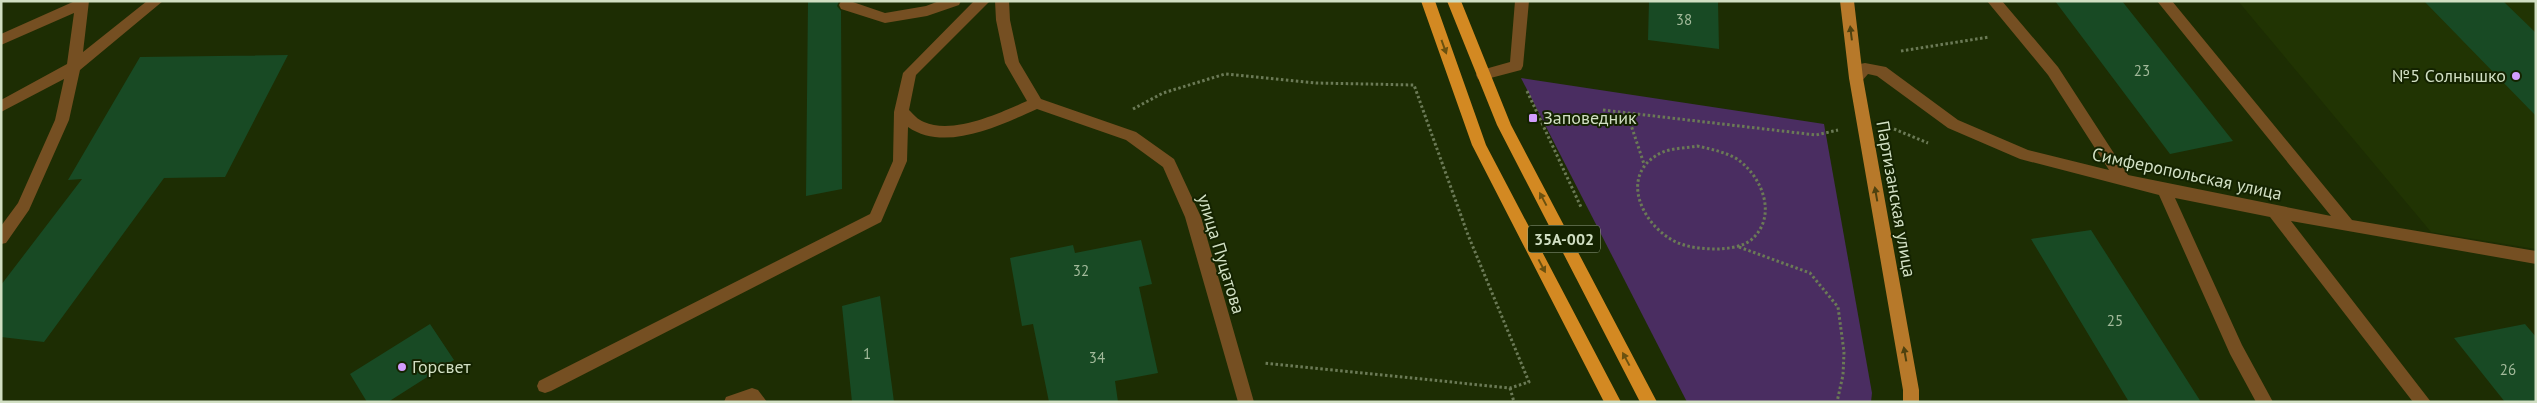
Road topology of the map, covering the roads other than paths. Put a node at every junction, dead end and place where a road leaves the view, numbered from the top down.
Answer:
1 (156, 1) edge
2 (954, 1) edge
3 (984, 1) edge
4 (1002, 1) edge
5 (1428, 1) edge
6 (1454, 1) edge
7 (1522, 1) edge
8 (1847, 1) edge
9 (1994, 1) edge
10 (2164, 1) edge
11 (82, 3) edge
12 (846, 5) dead end
13 (1, 40) edge
14 (74, 67) junction
15 (1483, 75) junction
16 (1856, 78) junction
17 (1036, 103) junction
18 (1, 107) edge
19 (901, 112) junction
20 (2124, 181) junction
21 (2164, 190) junction
22 (2274, 211) junction
23 (2348, 226) junction
24 (1, 238) edge
25 (2536, 258) edge
26 (545, 386) dead end
27 (732, 402) edge
28 (759, 402) edge
29 (1246, 402) edge
30 (1613, 402) edge
31 (1649, 402) edge
32 (1911, 402) edge
33 (2265, 402) edge
34 (2424, 402) edge

1 - 14 street
2 - 12 street
3 - 19 street
4 - 17 street
5 -> 30 highway
6 - 15 highway, 35А-002
7 - 15 street
16 -> 8 main road, Партизанская улица
9 - 20 street
10 - 23 street
11 - 13 street
11 - 14 street
14 - 18 street
14 - 24 street
31 -> 15 highway, 35А-002
16 - 20 street, Симферопольская улица
32 -> 16 main road, Партизанская улица
17 - 19 street
17 - 29 street, улица Пуцатова
19 - 26 street
20 - 21 street, Симферопольская улица
21 - 22 street, Симферопольская улица
21 - 33 street
22 - 23 street, Симферопольская улица
22 - 34 street
23 - 25 street, Симферопольская улица
27 - 28 street

